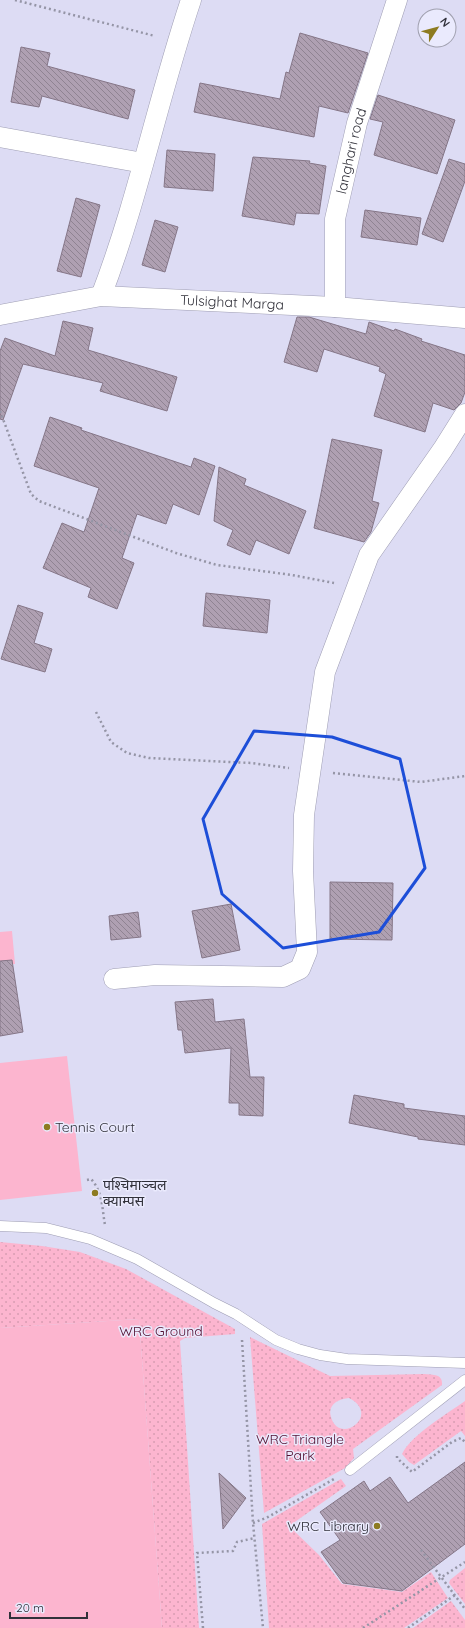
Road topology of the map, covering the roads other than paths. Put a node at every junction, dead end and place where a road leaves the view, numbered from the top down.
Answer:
1 (191, 0) edge
2 (397, 0) edge
3 (0, 137) edge
4 (143, 163) junction
5 (101, 296) junction
6 (335, 307) junction
7 (0, 315) edge
8 (465, 318) edge
9 (465, 414) edge
10 (114, 979) dead end
11 (0, 1226) edge
12 (465, 1363) edge
13 (465, 1380) edge
14 (350, 1470) dead end

1 - 4 street
2 - 6 street, langhari road
3 - 4 street
4 - 5 street
5 - 6 street, Tulsighat Marga
5 - 7 street, Tulsighat Marga
6 - 8 street, Tulsighat Marga
9 - 10 street
11 - 12 lane
13 - 14 lane

